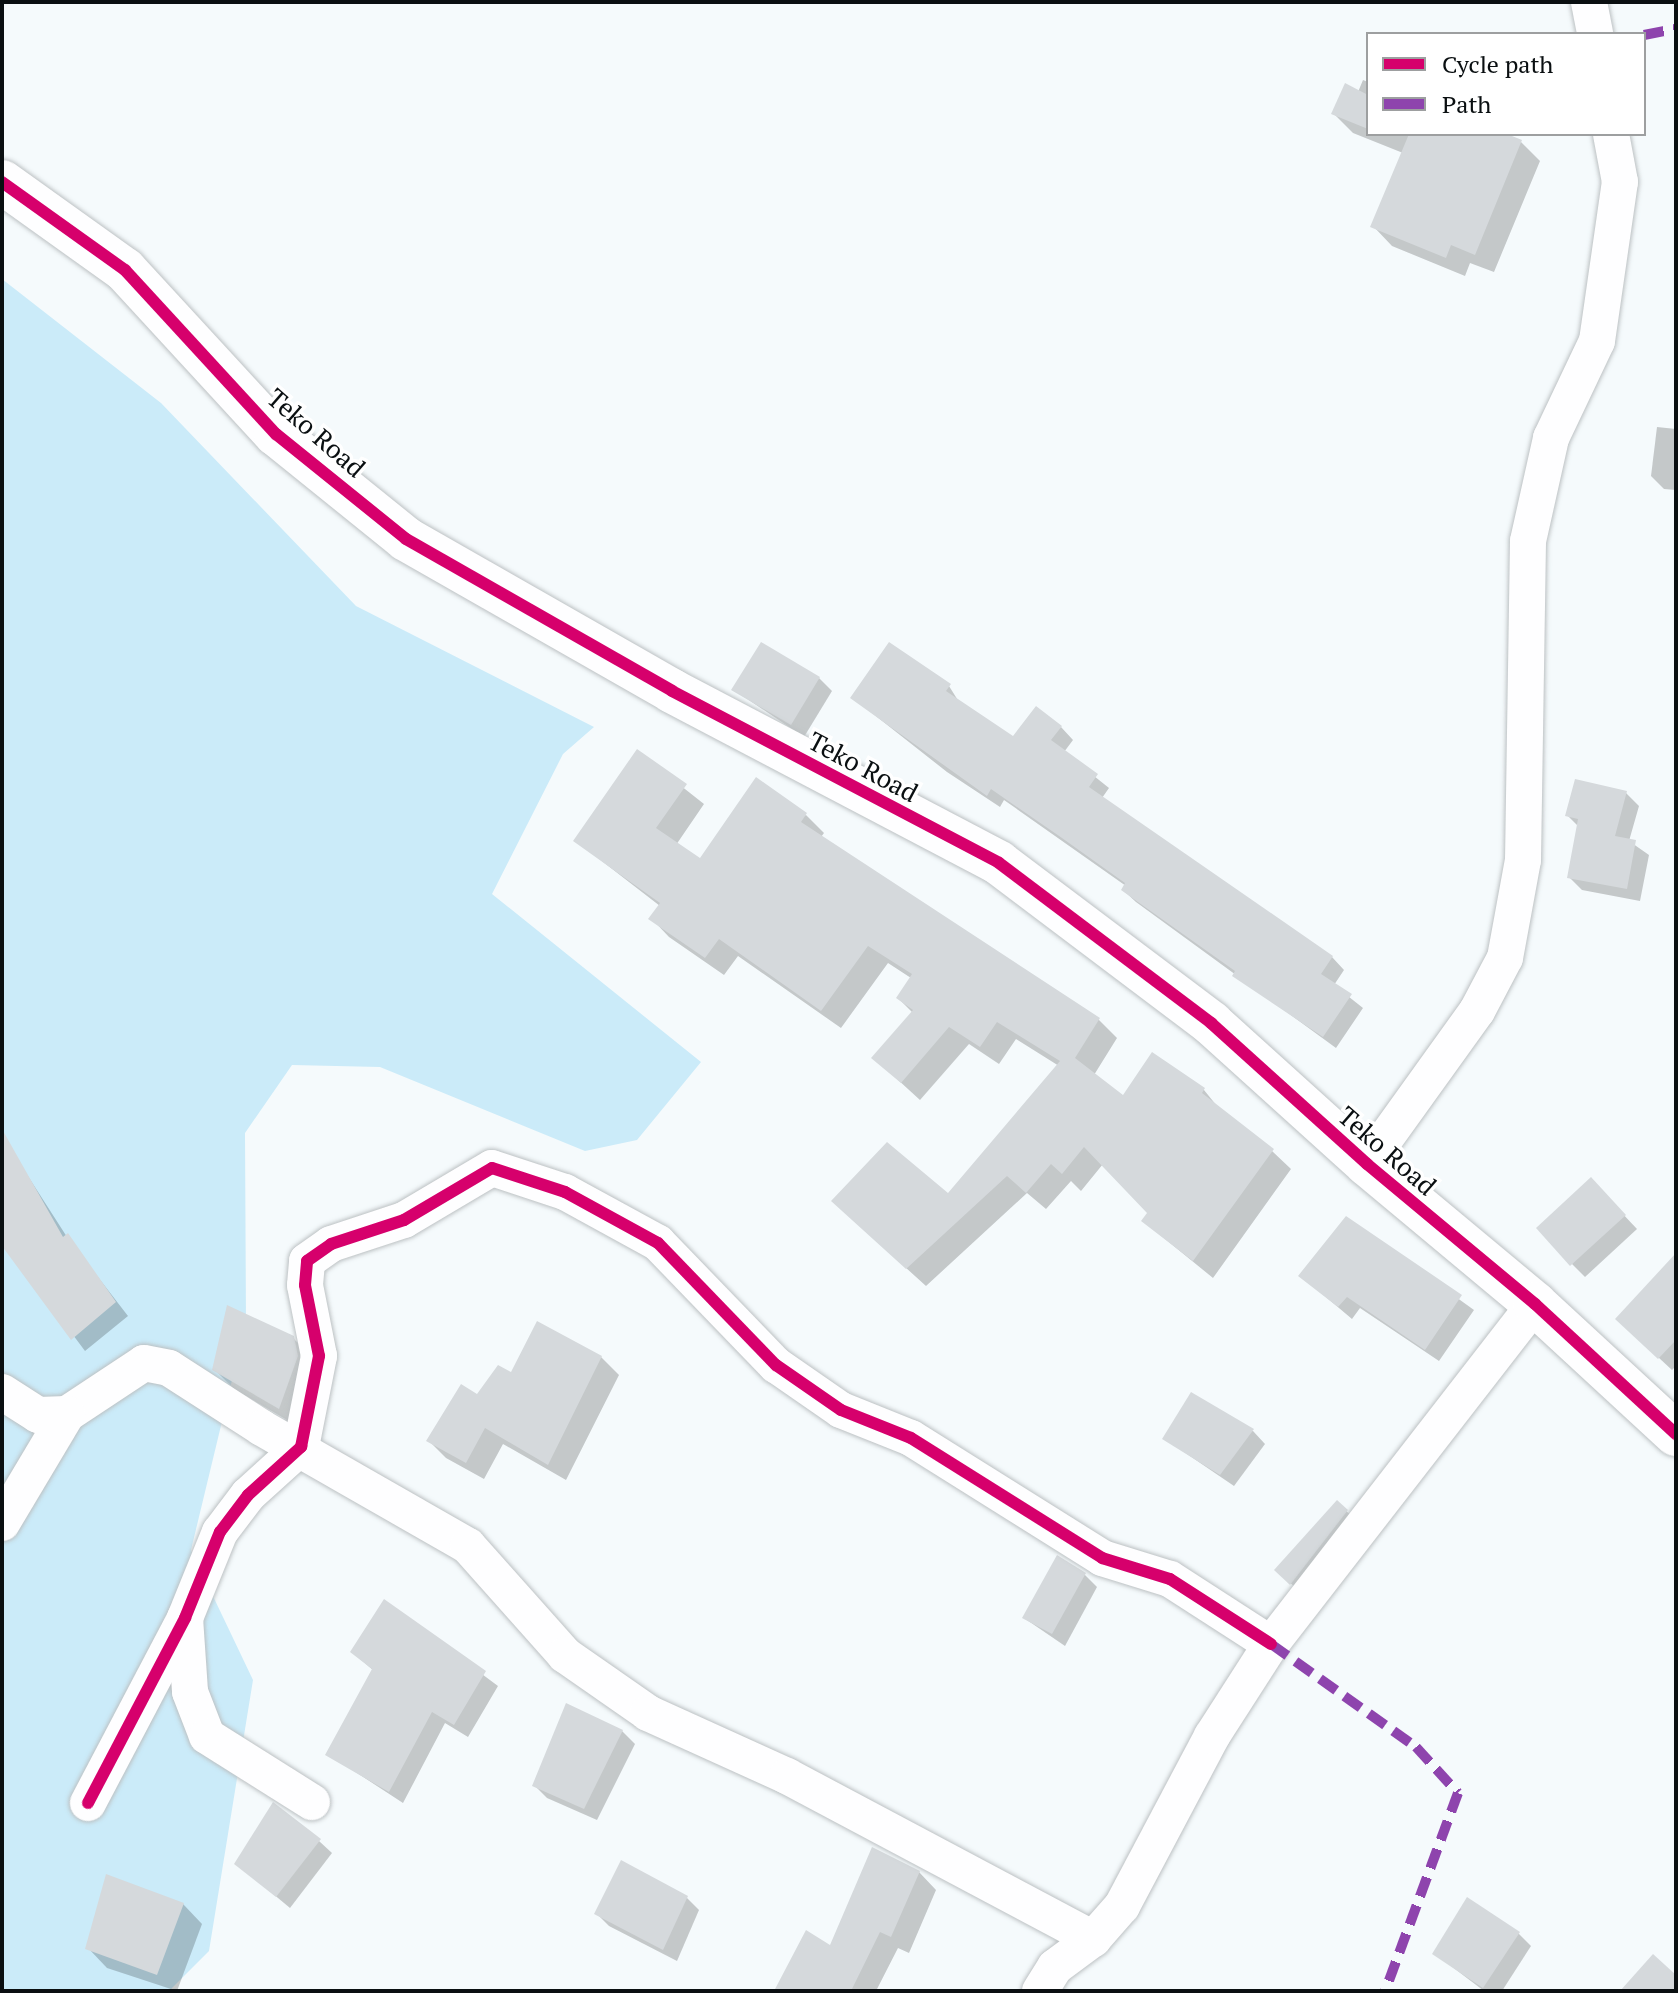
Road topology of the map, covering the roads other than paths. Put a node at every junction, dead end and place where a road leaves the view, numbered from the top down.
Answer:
1 (1589, 2) edge
2 (1595, 32) edge
3 (1611, 136) edge
4 (2, 182) edge
5 (1367, 1164) junction
6 (1535, 1304) junction
7 (2, 1392) edge
8 (67, 1414) junction
9 (1675, 1431) edge
10 (301, 1447) junction
11 (2, 1523) edge
12 (185, 1618) junction
13 (1271, 1644) junction
14 (312, 1802) dead end
15 (88, 1803) dead end
16 (1093, 1939) junction
17 (1040, 1991) edge

1 - 2 street
3 - 5 street
4 - 5 street, Teko Road
5 - 6 street, Teko Road
6 - 9 street, Teko Road
6 - 13 street
7 - 8 street
8 - 10 street
8 - 11 street
10 - 12 street
10 - 13 street
10 - 16 street
12 - 14 street
12 - 15 street
13 - 16 street
16 - 17 street

